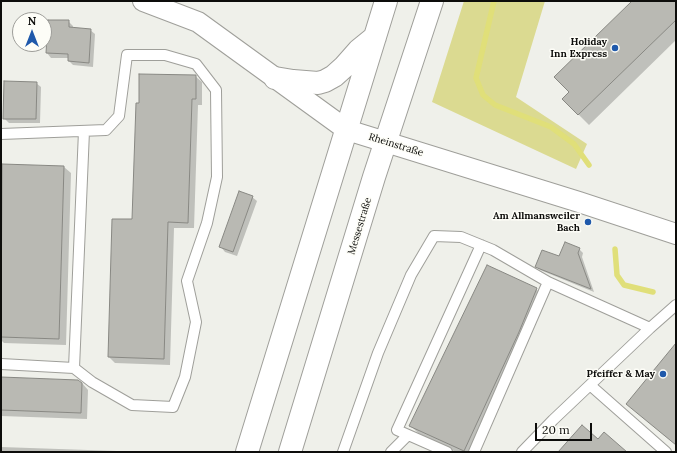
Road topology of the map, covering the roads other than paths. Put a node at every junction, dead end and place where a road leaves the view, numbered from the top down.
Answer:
1 (143, 1) edge
2 (386, 1) edge
3 (432, 1) edge
4 (375, 37) junction
5 (275, 78) junction
6 (347, 130) junction
7 (84, 131) junction
8 (1, 134) edge
9 (386, 142) junction
10 (676, 234) edge
11 (481, 245) junction
12 (548, 282) junction
13 (675, 307) edge
14 (650, 328) junction
15 (1, 364) edge
16 (74, 368) junction
17 (590, 385) junction
18 (408, 435) junction
19 (247, 452) edge
20 (290, 452) edge
21 (343, 452) edge
22 (391, 452) edge
23 (447, 452) edge
24 (474, 452) edge
25 (522, 452) edge
26 (666, 452) edge

1 - 5 street, Rheinstraße
2 - 4 street
3 - 9 street, Messestraße
4 - 5 street
4 - 6 street
5 - 6 street, Rheinstraße
6 - 9 street, Rheinstraße
6 - 19 street
7 - 8 lane
7 - 16 lane
7 - 16 lane
9 - 10 street, Rheinstraße
9 - 20 street, Messestraße
11 - 12 lane
11 - 18 lane
11 - 21 lane
12 - 14 lane
12 - 24 lane
13 - 14 lane
14 - 17 lane
15 - 16 lane
17 - 25 lane
17 - 26 lane
18 - 22 lane
18 - 23 lane

